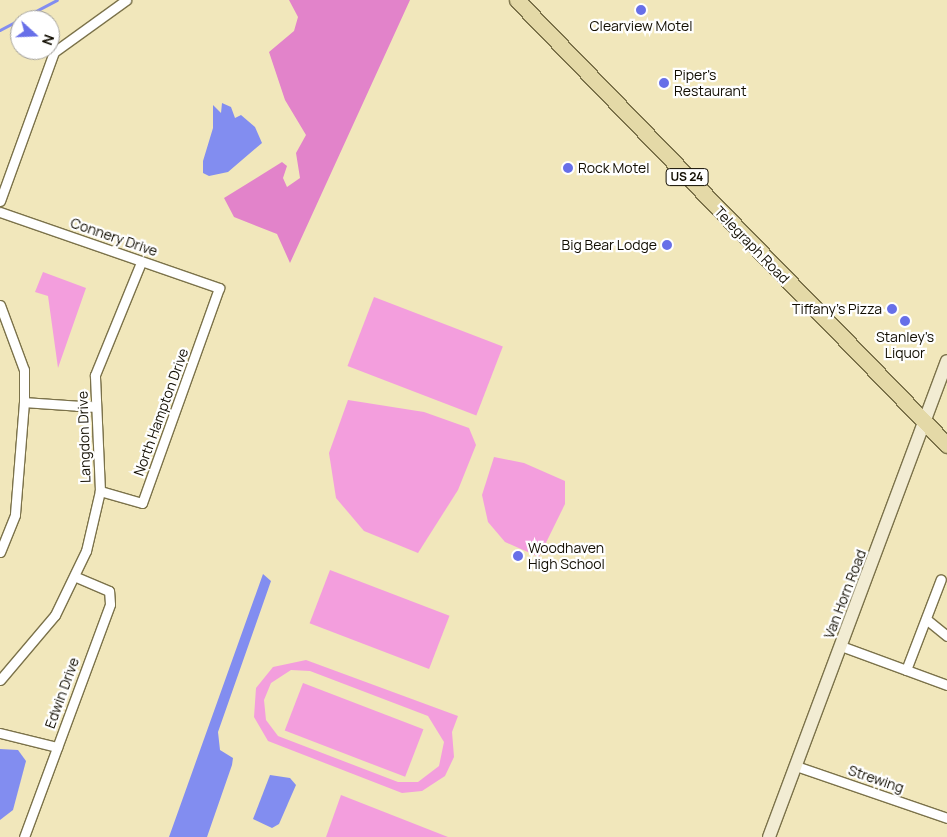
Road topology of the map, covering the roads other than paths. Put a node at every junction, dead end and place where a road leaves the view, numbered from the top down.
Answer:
1 (126, 0) edge
2 (517, 0) edge
3 (0, 201) edge
4 (0, 212) edge
5 (141, 262) junction
6 (219, 288) joint
7 (0, 305) edge
8 (946, 365) edge
9 (24, 402) junction
10 (95, 407) junction
11 (925, 422) junction
12 (947, 445) edge
13 (100, 491) junction
14 (0, 552) edge
15 (76, 577) junction
16 (941, 579) dead end
17 (926, 619) junction
18 (947, 636) edge
19 (841, 646) junction
20 (906, 670) junction
21 (0, 680) edge
22 (947, 685) edge
23 (0, 733) edge
24 (57, 747) junction
25 (796, 766) junction
26 (947, 818) edge
27 (24, 837) edge
28 (769, 837) edge

1 - 3 street
2 - 11 main road, Telegraph Road / US 24
4 - 5 street, Connery Drive
5 - 6 street, Connery Drive
5 - 10 street, Langdon Drive
6 - 13 street, North Hampton Drive
7 - 9 street
8 - 11 main road, Van Horn Road
9 - 10 street
9 - 14 street
10 - 13 street, Langdon Drive
11 - 12 main road, Telegraph Road / US 24
11 - 19 main road, Van Horn Road
13 - 15 street, Langdon Drive
15 - 21 street, Langdon Drive
15 - 24 street, Edwin Drive
16 - 17 street
17 - 18 street
17 - 20 street
19 - 20 street
19 - 25 main road, Van Horn Road
20 - 22 street
23 - 24 street
24 - 27 street, Edwin Drive
25 - 26 street, Strewing
25 - 28 main road, Van Horn Road

